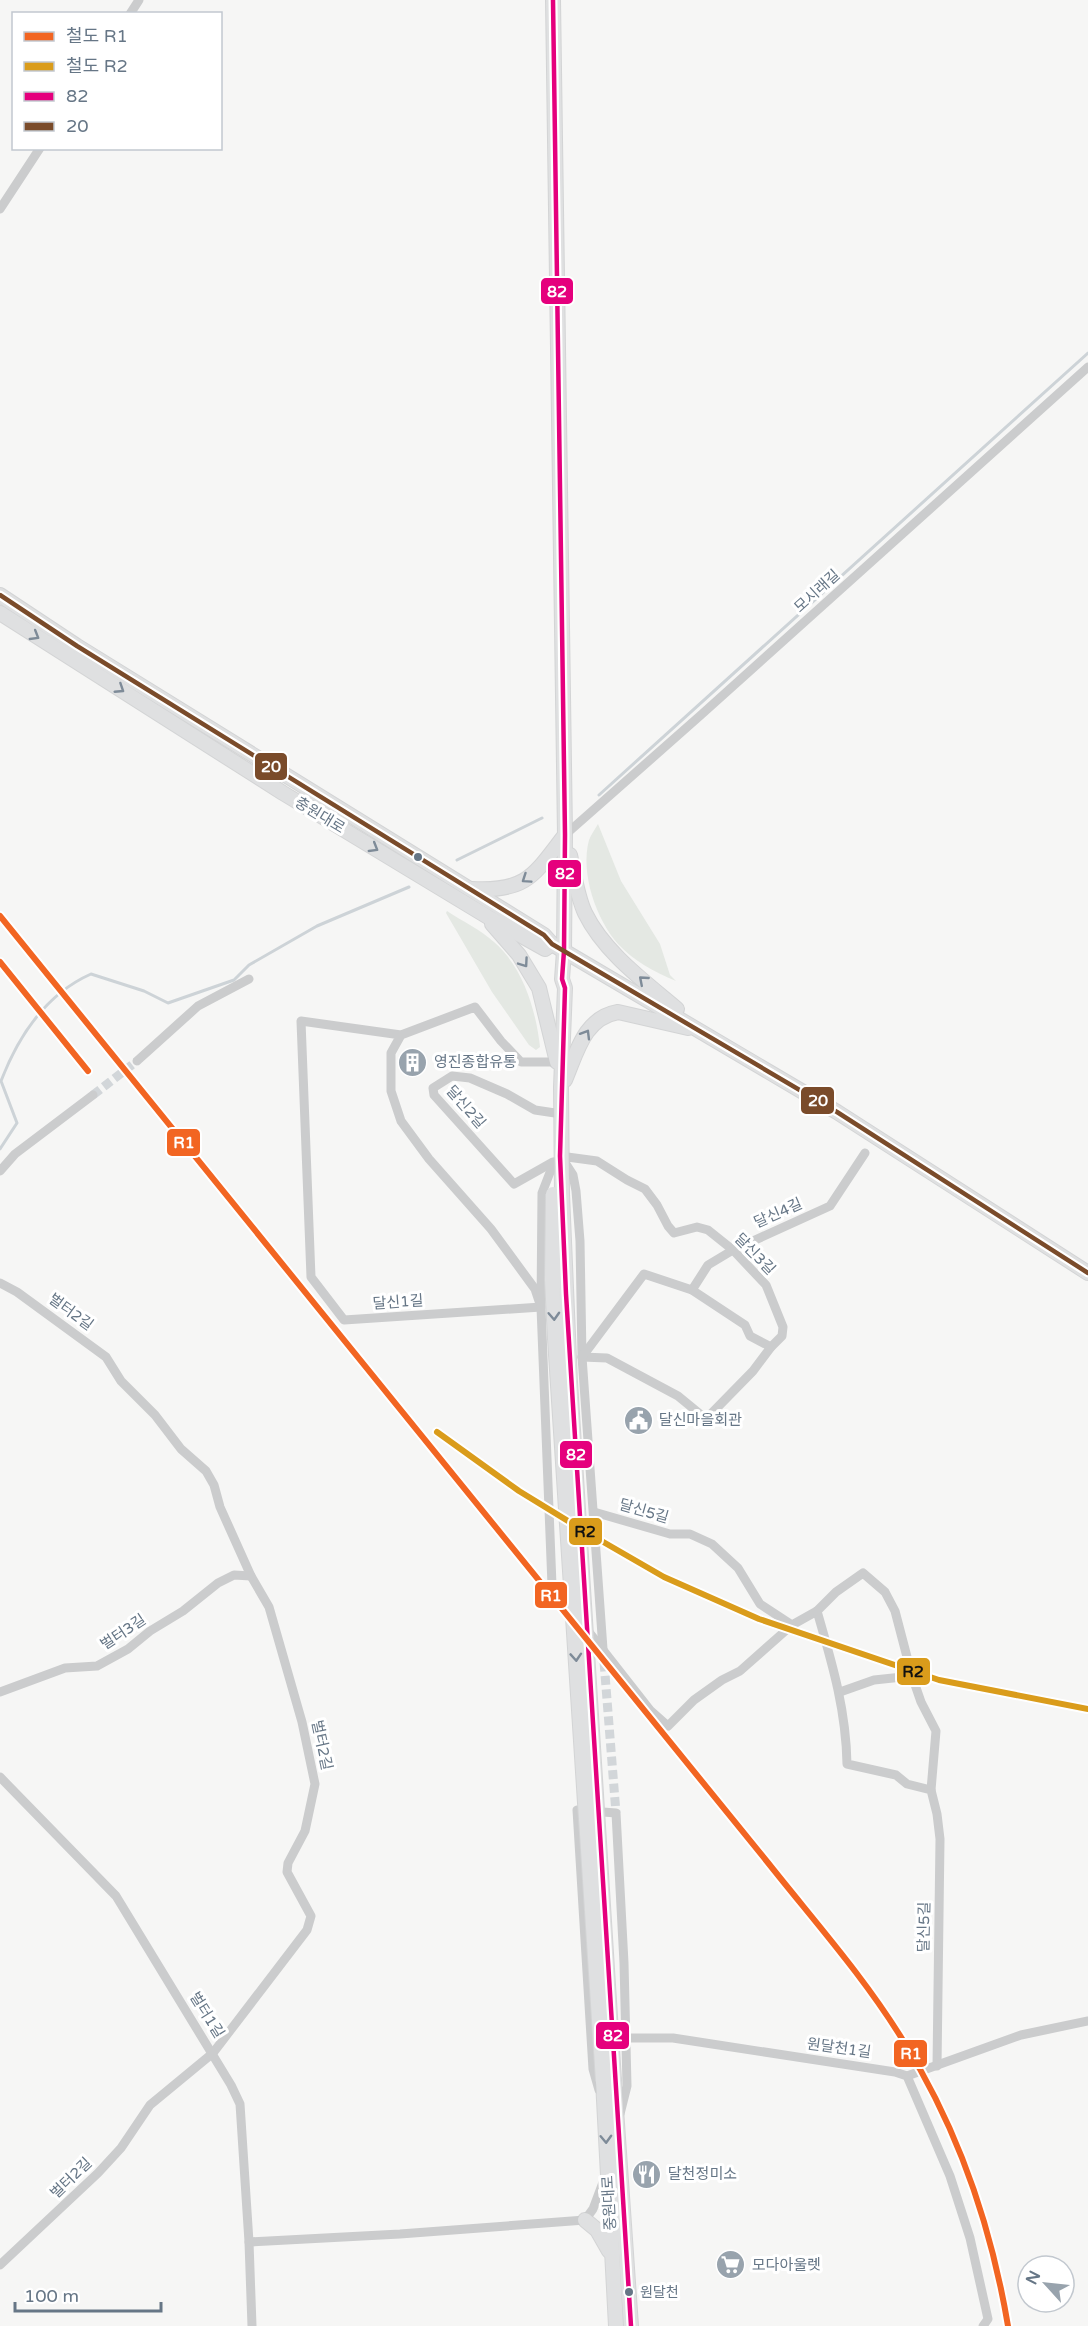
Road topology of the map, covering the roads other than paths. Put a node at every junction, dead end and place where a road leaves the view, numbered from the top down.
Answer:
1 (553, 0) edge
2 (39, 150) edge
3 (0, 209) edge
4 (1088, 367) edge
5 (0, 595) edge
6 (0, 613) edge
7 (565, 835) junction
8 (470, 889) junction
9 (488, 917) junction
10 (552, 944) junction
11 (564, 951) junction
12 (249, 978) dead end
13 (562, 979) junction
14 (704, 1032) junction
15 (401, 1035) junction
16 (137, 1061) tunnel mouth
17 (557, 1062) junction
18 (561, 1087) junction
19 (93, 1095) tunnel mouth
20 (555, 1113) junction
21 (865, 1153) dead end
22 (557, 1159) junction
23 (0, 1171) edge
24 (733, 1250) junction
25 (1088, 1273) edge
26 (0, 1283) edge
27 (692, 1290) junction
28 (541, 1307) junction
29 (771, 1347) junction
30 (582, 1357) junction
31 (594, 1512) junction
32 (251, 1576) junction
33 (817, 1611) junction
34 (792, 1625) junction
35 (603, 1649) junction
36 (912, 1676) junction
37 (0, 1692) edge
38 (840, 1692) junction
39 (0, 1777) edge
40 (931, 1790) junction
41 (1088, 2021) edge
42 (625, 2038) junction
43 (213, 2053) junction
44 (938, 2066) junction
45 (907, 2076) junction
46 (609, 2080) junction
47 (604, 2111) junction
48 (617, 2126) junction
49 (607, 2172) junction
50 (585, 2220) junction
51 (249, 2242) junction
52 (611, 2255) junction
53 (0, 2265) edge
54 (252, 2326) edge
55 (616, 2326) edge
56 (631, 2326) edge
57 (983, 2326) edge

1 - 7 street
2 - 3 street
4 - 7 street, 모시래길
5 - 8 street, 충원대로
6 -> 9 street, 충원대로
7 -> 8 street
7 - 11 street
14 -> 7 street
8 - 10 street, 충원대로
9 - 10 street, 충원대로
9 -> 17 street
10 - 11 street, 충원대로
11 - 13 street
11 - 14 street, 충원대로
12 - 16 street
13 - 17 street
13 - 18 street
18 -> 14 street
14 - 25 street, 충원대로
15 - 17 street, 달신1길
15 - 28 street
15 - 28 street, 달신1길
17 - 20 street
18 - 22 street
19 - 23 street
20 - 22 street
20 - 22 street, 달신2길
21 - 24 street, 달신4길
22 - 24 street, 달신3길
22 - 28 street
22 - 30 street
22 - 46 street, bridge
24 - 27 street, 달신4길
24 - 29 street, 달신3길
26 - 32 street, 벌터2길
27 - 29 street
27 - 30 street
28 - 35 street
29 - 30 street, 달신3길
30 - 31 street
31 - 34 street, 달신5길
31 - 35 street
32 - 37 street, 벌터3길
32 - 43 street, 벌터2길
33 - 34 street, 달신5길
33 - 36 street, 달신5길
33 - 38 street
34 - 35 street, 달신5길
36 - 38 street
36 - 40 street, 달신5길
38 - 40 street
39 - 43 street, 벌터1길
40 - 44 street, 달신5길
41 - 44 street
42 - 45 street, 원달천1길
42 - 47 street
42 - 48 street
43 - 51 street, 벌터1길
43 - 53 street, 벌터2길
44 - 45 street
45 - 57 street
46 - 47 street, 중원대로
46 - 48 street, 중원대로
47 -> 49 street, 중원대로
48 - 56 street, 중원대로
49 - 50 street
49 - 52 street, 중원대로
50 - 51 street
50 - 52 street
51 - 54 street, 벌터1길
52 - 55 street, 중원대로

